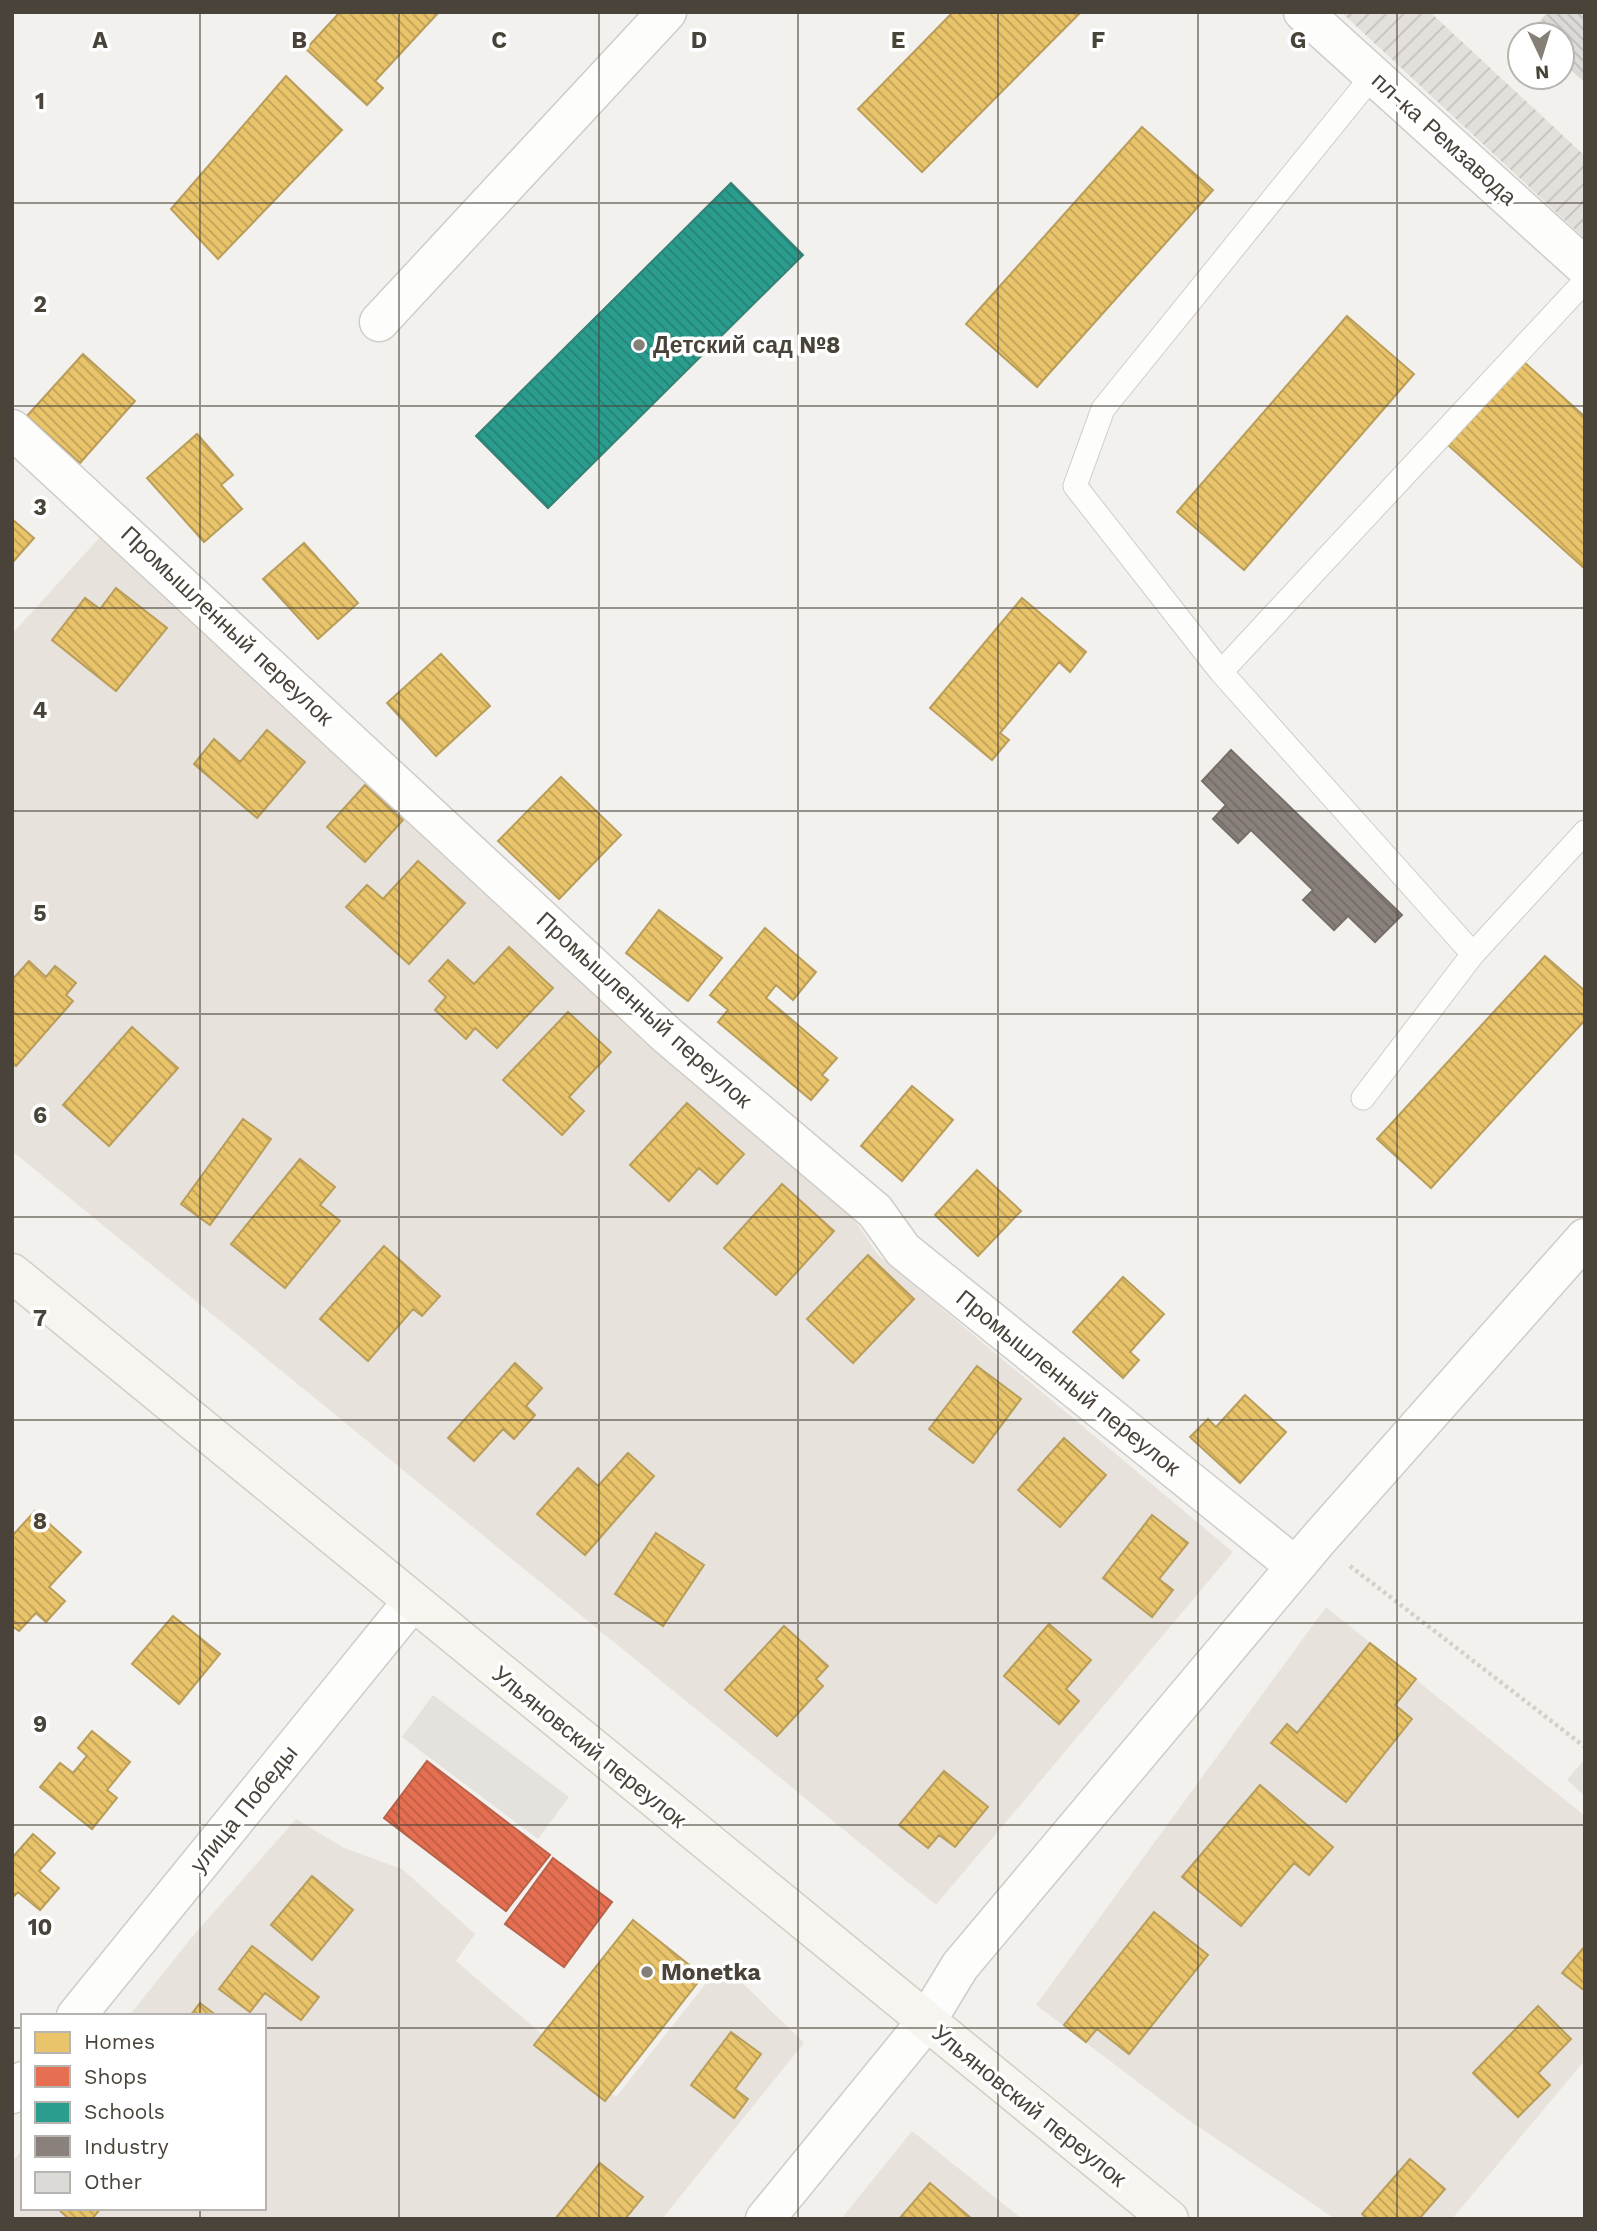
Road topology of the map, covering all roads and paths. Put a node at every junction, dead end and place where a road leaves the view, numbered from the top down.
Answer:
1 (667, 12) edge
2 (1303, 12) edge
3 (1374, 74) junction
4 (1585, 267) edge
5 (1585, 281) edge
6 (379, 322) dead end
7 (12, 429) edge
8 (1221, 672) junction
9 (1585, 832) edge
10 (1473, 954) junction
11 (1363, 1098) dead end
12 (1585, 1238) edge
13 (12, 1273) edge
14 (1306, 1553) junction
15 (412, 1602) junction
16 (1585, 1747) edge
17 (78, 2014) edge
18 (926, 2022) junction
19 (765, 2219) edge
20 (1169, 2219) edge

1 - 6 street
2 - 3 street, пл-ка Ремзавода
3 - 4 street, пл-ка Ремзавода
3 - 8 lane
5 - 8 lane
7 - 14 street, Промышленный переулок
8 - 10 lane
9 - 10 lane
10 - 11 lane
12 - 14 street
13 - 15 main road, Ульяновский переулок
14 - 16 path
14 - 18 street
15 - 17 street, улица Победы
15 - 18 main road, Ульяновский переулок
18 - 19 street
18 - 20 main road, Ульяновский переулок

